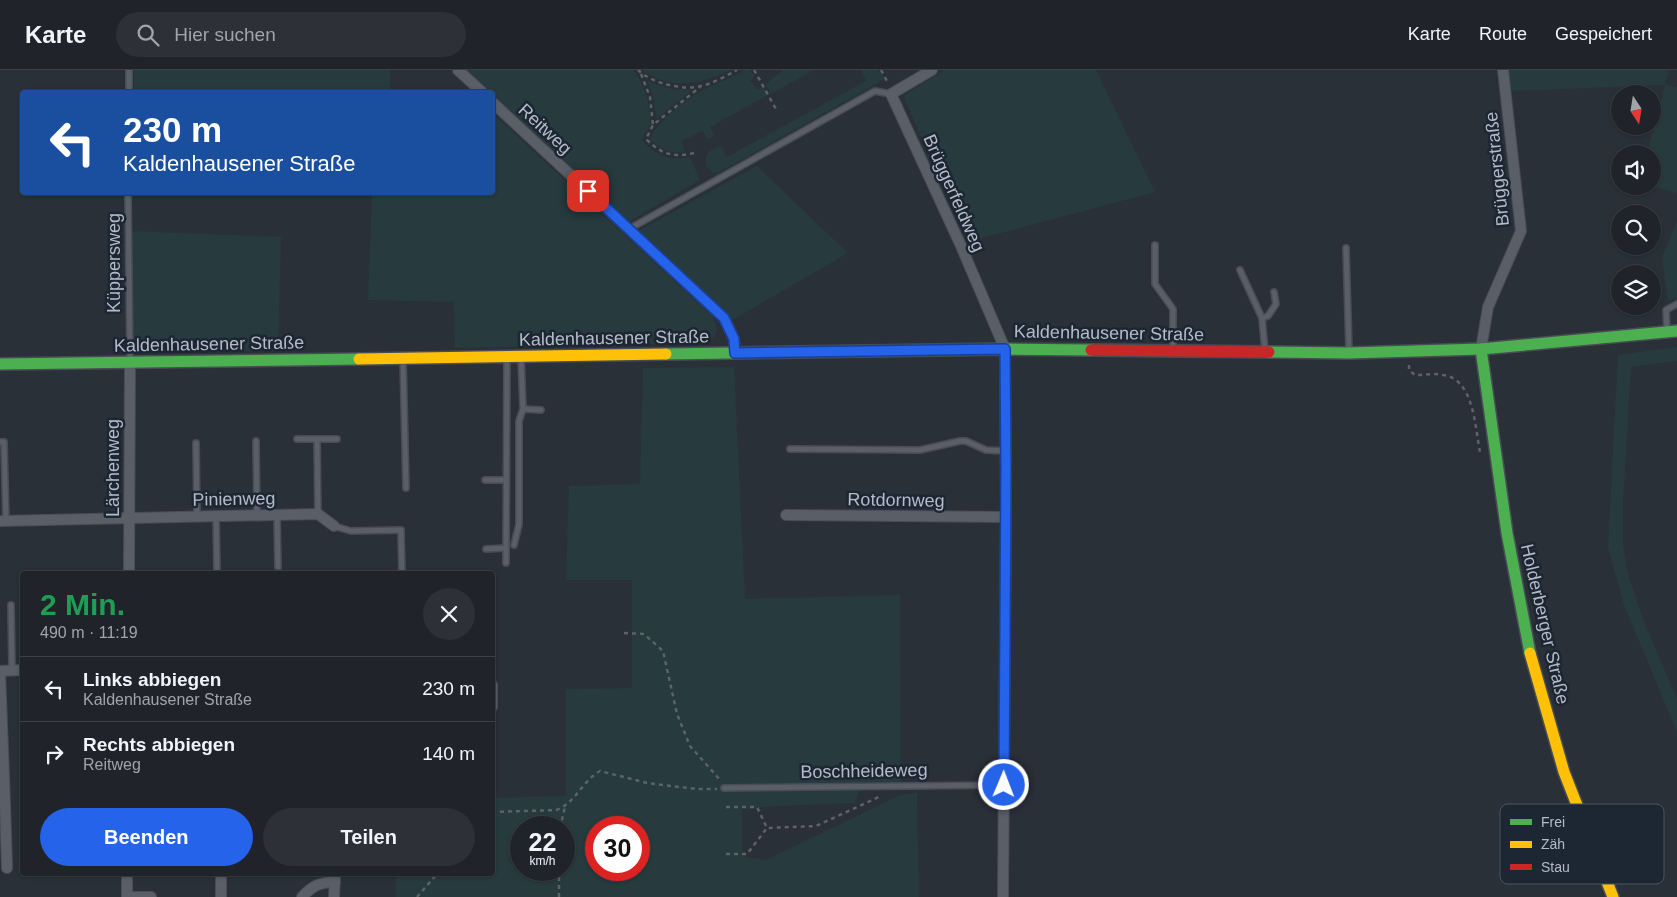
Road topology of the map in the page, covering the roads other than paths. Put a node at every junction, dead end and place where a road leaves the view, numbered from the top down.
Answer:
1 (129, 70) edge
2 (458, 70) edge
3 (932, 70) edge
4 (1503, 70) edge
5 (129, 90) edge
6 (480, 90) edge
7 (891, 94) junction
8 (495, 105) edge
9 (128, 195) edge
10 (628, 229) junction
11 (1155, 245) dead end
12 (1346, 248) dead end
13 (1240, 270) dead end
14 (1274, 292) dead end
15 (1677, 304) edge
16 (1262, 318) junction
17 (1672, 331) edge
18 (1481, 348) junction
19 (1005, 349) junction
20 (735, 353) junction
21 (1173, 353) junction
22 (1349, 353) junction
23 (1265, 354) junction
24 (507, 357) junction
25 (521, 357) junction
26 (403, 358) junction
27 (130, 362) junction
28 (0, 364) edge
29 (523, 409) junction
30 (541, 410) dead end
31 (297, 439) dead end
32 (317, 439) junction
33 (336, 439) dead end
34 (256, 441) dead end
35 (0, 442) edge
36 (196, 442) dead end
37 (790, 449) dead end
38 (1006, 452) junction
39 (486, 480) dead end
40 (506, 480) junction
41 (406, 488) dead end
42 (277, 514) junction
43 (318, 514) junction
44 (216, 515) junction
45 (257, 515) junction
46 (786, 515) dead end
47 (129, 516) junction
48 (197, 516) junction
49 (1006, 517) junction
50 (3, 521) edge
51 (334, 526) joint
52 (514, 545) dead end
53 (486, 548) dead end
54 (506, 548) junction
55 (506, 563) dead end
56 (278, 567) dead end
57 (217, 570) dead end
58 (129, 571) edge
59 (402, 571) edge
60 (11, 605) dead end
61 (18, 670) edge
62 (0, 671) edge
63 (1004, 785) junction
64 (724, 788) road end
65 (2, 804) edge
66 (1578, 804) edge
67 (7, 868) dead end
68 (127, 876) edge
69 (221, 876) edge
70 (335, 878) edge
71 (1608, 884) edge
72 (127, 897) edge
73 (151, 897) edge
74 (220, 897) edge
75 (302, 897) edge
76 (334, 897) edge
77 (1003, 897) edge
78 (1613, 897) edge

1 - 5 lane
2 - 6 street
3 - 7 street
4 - 18 street, Brüggerstraße
7 - 10 lane
7 - 19 street, Brüggerfeldweg
8 - 10 street, Reitweg
9 - 27 lane, Küppersweg
10 - 20 street, Reitweg
11 - 21 lane
12 - 22 lane
13 - 16 lane
14 - 16 lane
15 - 17 lane
16 - 23 lane
17 - 18 main road, Kaldenhausener Straße
18 - 22 main road, Kaldenhausener Straße
18 - 66 main road, Holderberger Straße
19 - 20 main road, Kaldenhausener Straße
19 - 21 main road, Kaldenhausener Straße
19 - 38 street
20 - 25 main road, Kaldenhausener Straße
21 - 23 main road, Kaldenhausener Straße
22 - 23 main road, Kaldenhausener Straße
24 - 25 main road, Kaldenhausener Straße
24 - 26 main road, Kaldenhausener Straße
24 - 40 lane
25 - 29 lane
26 - 27 main road, Kaldenhausener Straße
26 - 41 lane
27 - 28 main road, Kaldenhausener Straße
27 - 47 street, Lärchenweg
29 - 30 lane
29 - 52 lane
31 - 32 lane
32 - 33 lane
32 - 43 lane
34 - 45 lane
35 - 50 lane
36 - 48 lane
37 - 38 lane
38 - 49 street
39 - 40 lane
40 - 54 lane
42 - 43 street, Pinienweg
42 - 45 street, Pinienweg
42 - 56 lane
43 - 51 street
44 - 45 street, Pinienweg
44 - 48 street, Pinienweg
44 - 57 lane
46 - 49 street, Rotdornweg
47 - 48 street, Pinienweg
47 - 50 street, Pinienweg
47 - 58 street, Lärchenweg
49 - 63 street
51 - 59 lane
53 - 54 lane
54 - 55 lane
60 - 61 lane
61 - 62 street
62 - 65 street
63 - 64 lane, Boschheideweg
63 - 77 street
65 - 67 street
68 - 72 street
69 - 74 street
70 - 75 street
70 - 76 street
71 - 78 main road, Holderberger Straße
72 - 73 street

